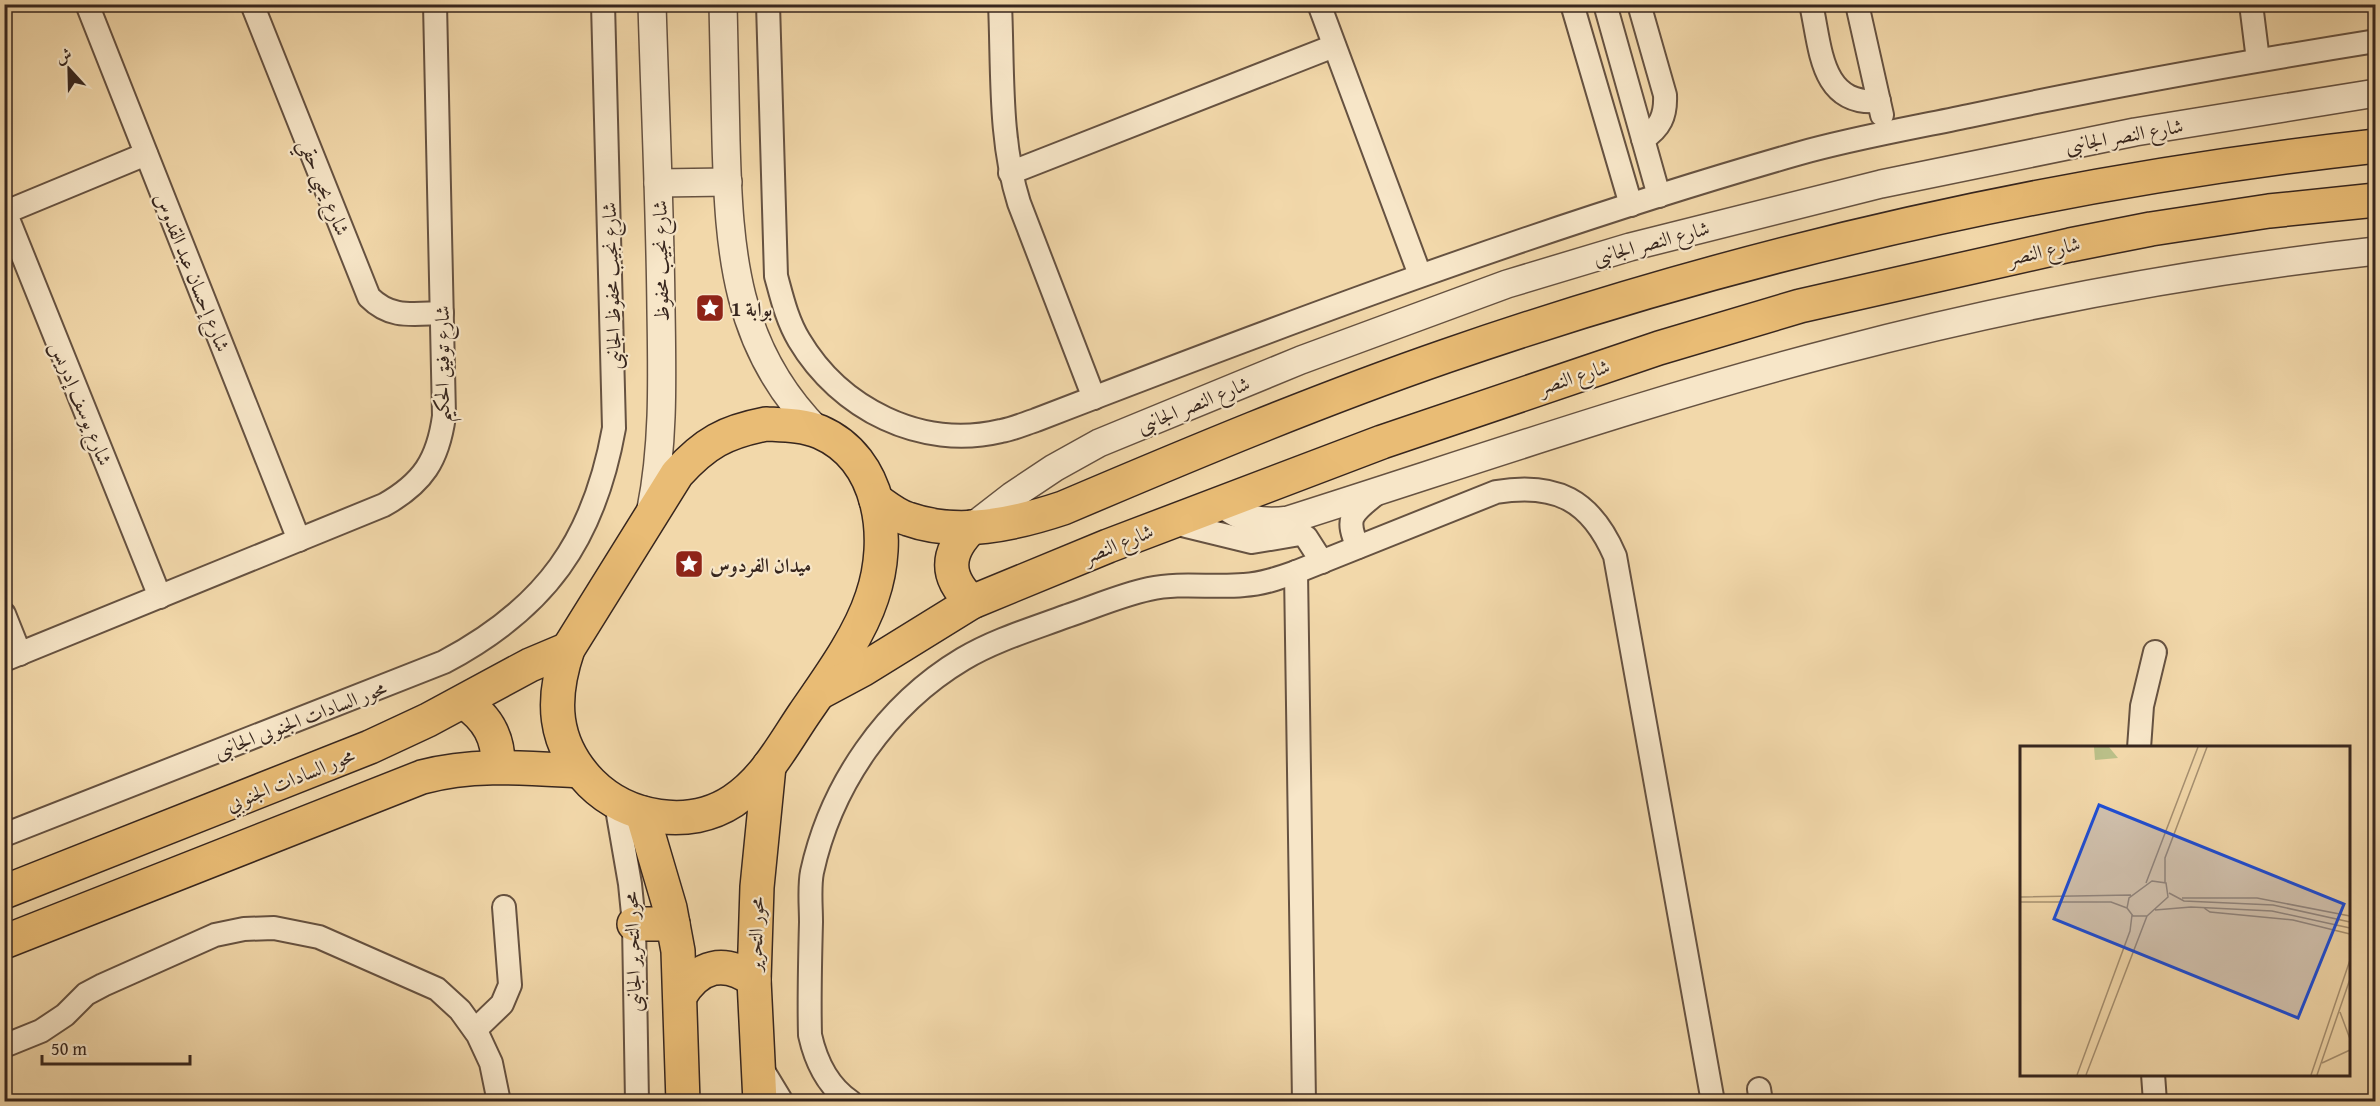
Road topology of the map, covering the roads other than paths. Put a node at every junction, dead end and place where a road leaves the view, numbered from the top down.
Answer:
1 (87, 4) edge
2 (252, 4) edge
3 (435, 4) edge
4 (603, 4) edge
5 (652, 4) edge
6 (723, 4) edge
7 (768, 4) edge
8 (1000, 4) edge
9 (1319, 4) edge
10 (1572, 4) edge
11 (1605, 4) edge
12 (1639, 4) edge
13 (1811, 4) edge
14 (1857, 4) edge
15 (2258, 8) edge
16 (2376, 41) edge
17 (1334, 46) junction
18 (2258, 60) junction
19 (1627, 81) junction
20 (1598, 91) junction
21 (2376, 93) edge
22 (1879, 101) junction
23 (1886, 134) junction
24 (1643, 139) junction
25 (2376, 146) edge
26 (146, 154) junction
27 (1010, 173) junction
28 (728, 182) junction
29 (658, 183) junction
30 (1659, 196) junction
31 (2376, 200) edge
32 (1631, 204) junction
33 (5, 210) edge
34 (2376, 251) edge
35 (1420, 275) junction
36 (442, 313) junction
37 (1094, 398) junction
38 (818, 432) junction
39 (1379, 491) junction
40 (876, 500) junction
41 (1220, 502) junction
42 (649, 516) junction
43 (1170, 522) junction
44 (972, 527) junction
45 (299, 540) junction
46 (1358, 547) junction
47 (566, 558) joint
48 (1322, 562) junction
49 (1296, 572) junction
50 (160, 597) junction
51 (972, 602) junction
52 (4, 614) edge
53 (568, 649) junction
54 (2155, 652) dead end
55 (12, 657) edge
56 (819, 693) junction
57 (464, 702) junction
58 (2139, 746) edge
59 (769, 766) junction
60 (498, 767) junction
61 (580, 771) junction
62 (629, 808) junction
63 (4, 835) edge
64 (4, 892) edge
65 (504, 907) dead end
66 (634, 924) junction
67 (673, 924) junction
68 (4, 942) edge
69 (754, 980) junction
70 (680, 996) junction
71 (475, 1030) junction
72 (4, 1046) edge
73 (758, 1062) junction
74 (2153, 1076) edge
75 (496, 1099) edge
76 (637, 1101) edge
77 (683, 1101) edge
78 (759, 1101) edge
79 (782, 1101) edge
80 (852, 1101) edge
81 (1304, 1101) edge
82 (1713, 1101) edge
83 (2155, 1101) edge

1 - 26 street, شارع إحسان عبد القدوس
2 - 36 street, شارع يحيى حقي
3 - 36 street, شارع توفيق الحكيم
4 - 47 street, شارع نجيب محفوظ الجانبى
5 - 29 street, شارع نجيب محفوظ
6 - 28 street
7 - 37 street
8 - 27 street
9 - 17 street
10 - 20 street
11 - 19 street
12 - 24 street
13 - 22 street
14 - 22 street
15 - 18 street
16 - 18 street
17 - 27 street
17 - 35 street
18 - 23 street
19 - 20 street
19 - 24 street
20 - 32 street
21 - 44 street, شارع النصر الجانبى
22 - 23 street
23 - 30 street
24 - 30 street
25 - 44 main road
26 - 33 street
26 - 45 street, شارع إحسان عبد القدوس
27 - 37 street
28 - 29 street
28 - 38 street
29 - 42 street, شارع نجيب محفوظ
30 - 32 street
31 - 41 main road, شارع النصر
32 - 35 street
33 - 50 street, شارع يوسف إدريس
34 - 39 street
35 - 37 street
36 - 45 street, شارع توفيق الحكيم
38 - 40 main road
38 - 42 main road
39 - 41 street
39 - 46 street
40 - 44 main road
40 - 56 main road
41 - 43 main road, شارع النصر
42 - 53 main road
43 - 48 street
43 - 51 main road, شارع النصر
44 - 51 main road
45 - 50 street, شارع توفيق الحكيم
46 - 48 street
46 - 82 street
47 - 63 street, محور السادات الجنوبى الجانبى
48 - 49 street
49 - 80 street
49 - 81 street
50 - 55 street, شارع توفيق الحكيم
51 - 56 main road, شارع النصر
52 - 55 street
53 - 57 main road, محور السادات الجنوبي
53 - 61 main road
54 - 58 street
56 - 59 main road
57 - 60 main road
57 - 64 main road, محور السادات الجنوبي
59 - 62 main road
59 - 69 main road, محور التحرير
60 - 61 main road
60 - 68 main road
61 - 62 main road
62 - 66 street, محور التحرير الجانبى
62 - 67 main road
65 - 71 street
66 - 67 main road
66 - 76 street, محور التحرير الجانبى
67 - 70 main road
69 - 70 main road
69 - 73 main road, محور التحرير
70 - 77 main road
71 - 72 street
71 - 75 street
73 - 78 main road, محور التحرير
73 - 79 street
74 - 83 street

